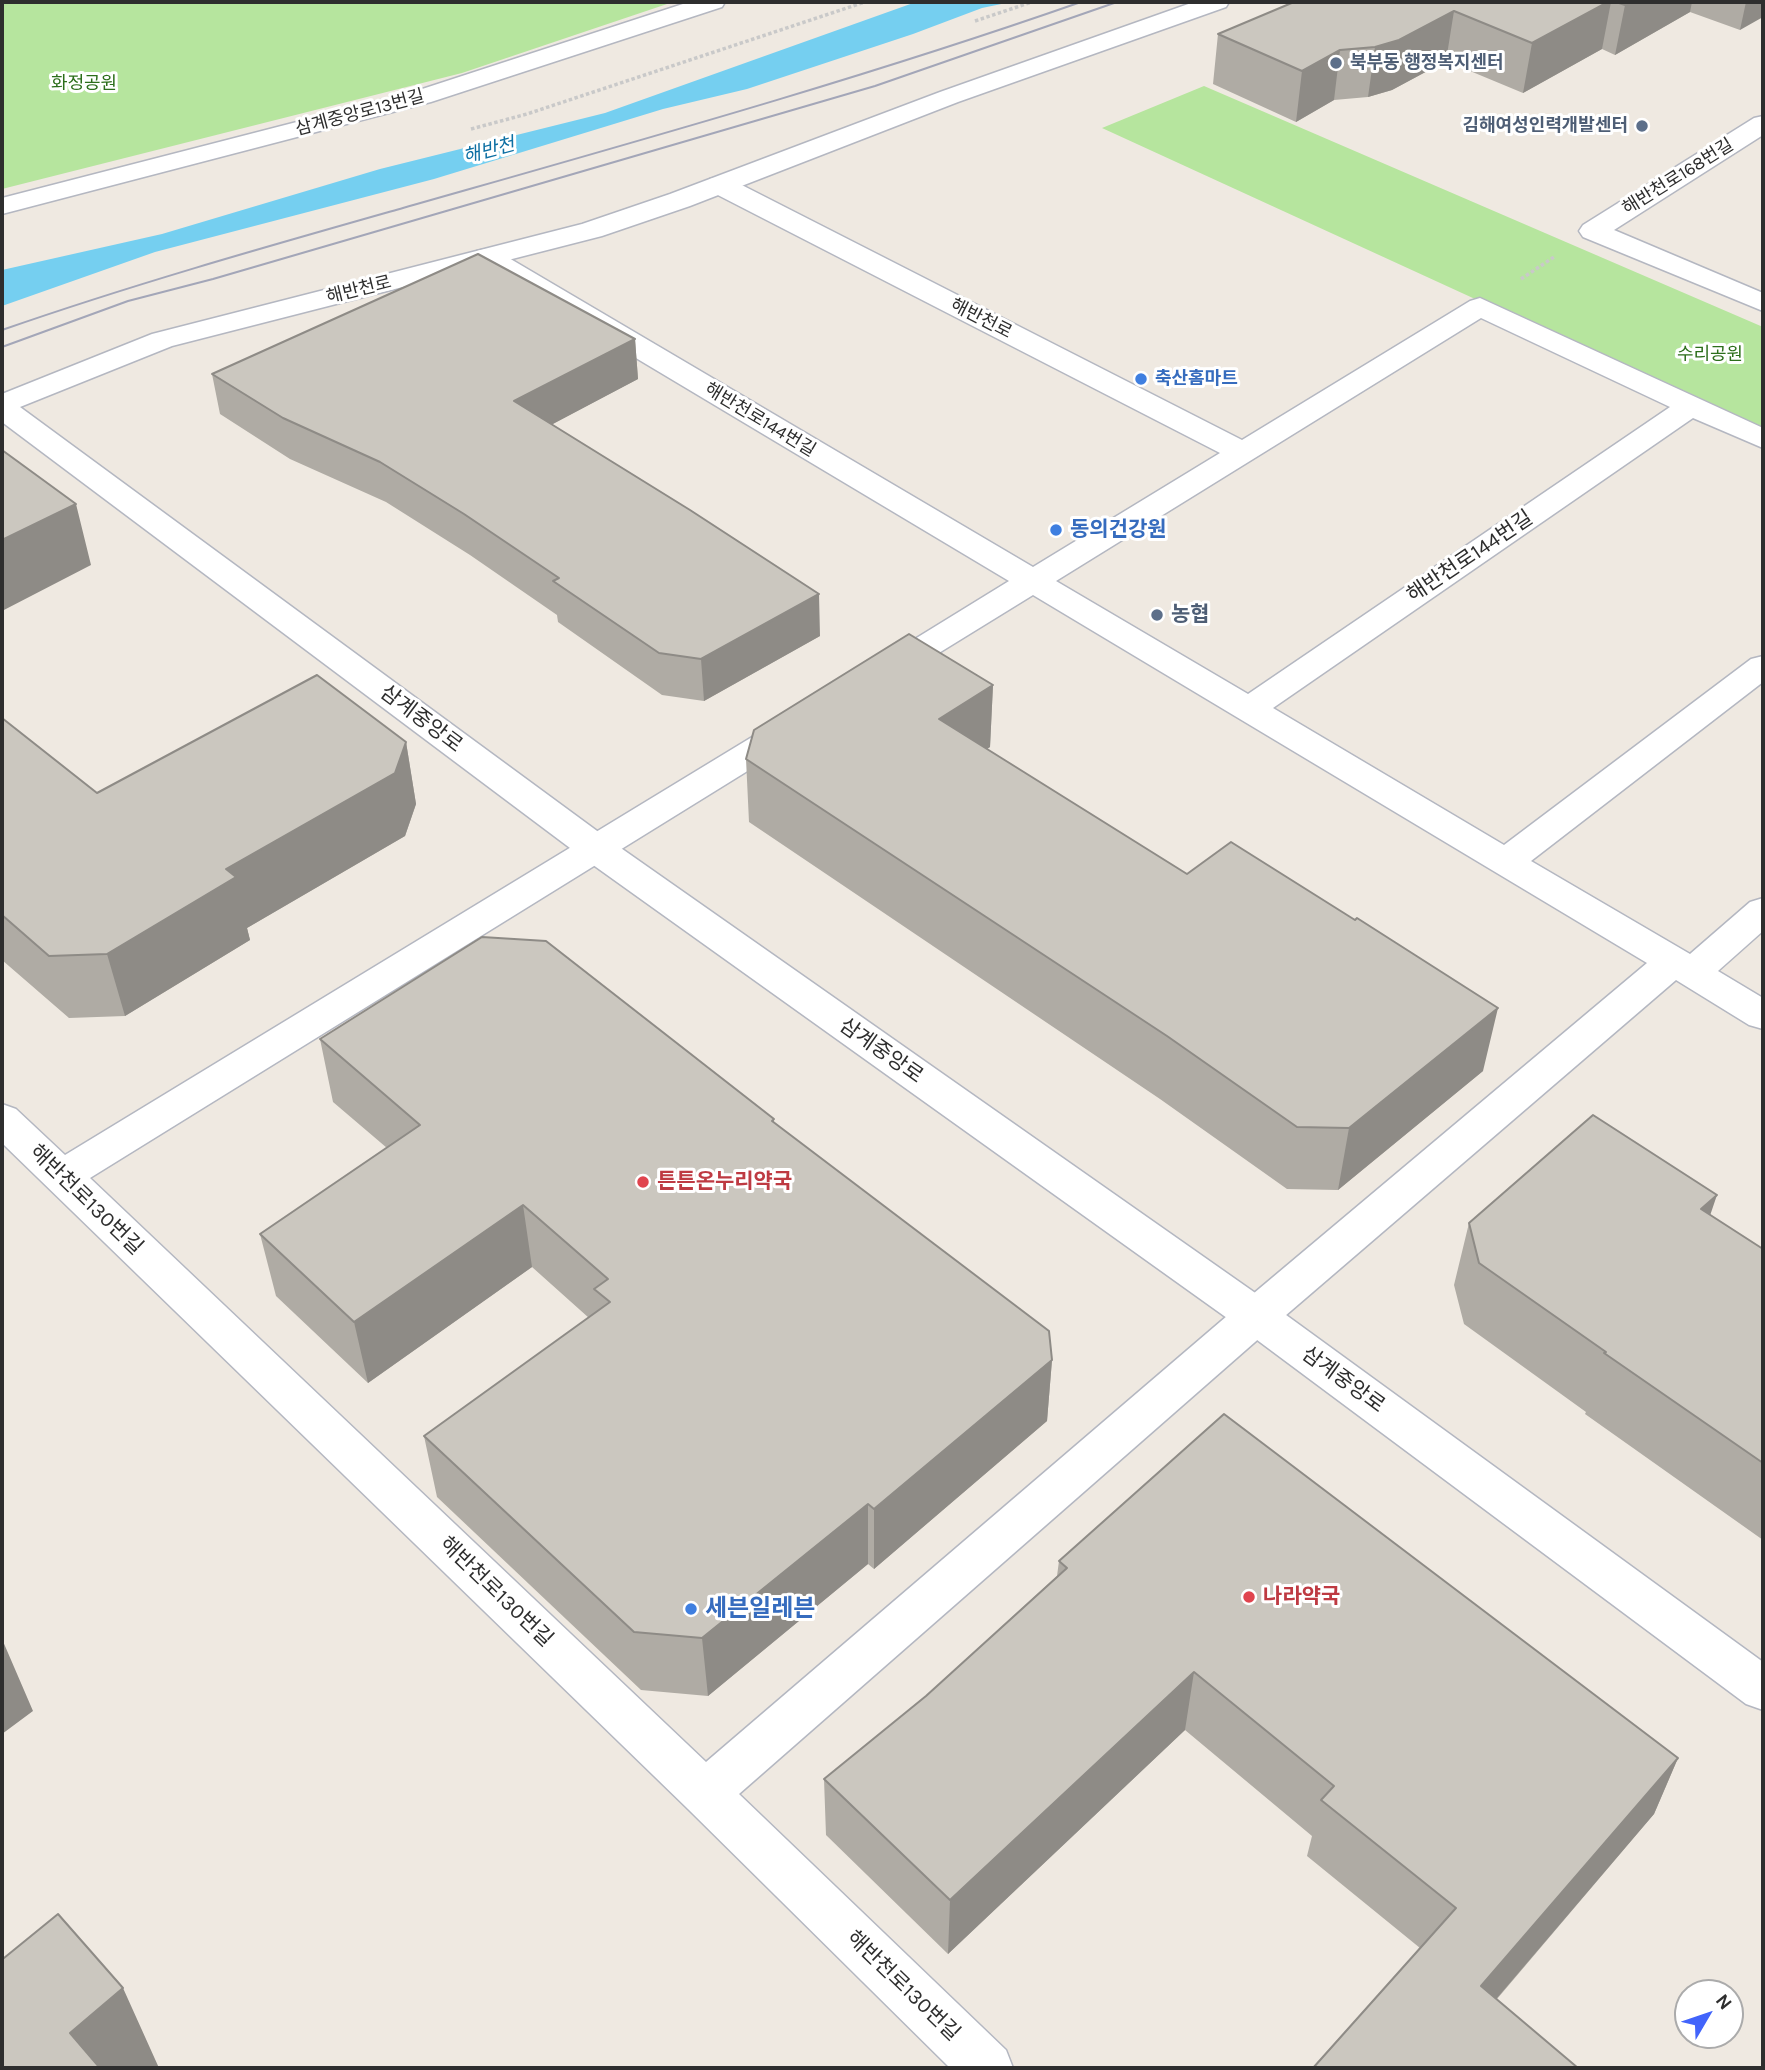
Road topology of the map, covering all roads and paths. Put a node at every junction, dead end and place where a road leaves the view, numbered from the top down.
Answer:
1 (713, 2) edge
2 (1032, 2) edge
3 (1217, 2) edge
4 (975, 21) dead end
5 (1763, 124) edge
6 (720, 185) junction
7 (2, 206) edge
8 (1593, 231) junction
9 (487, 257) junction
10 (1763, 303) edge
11 (1479, 307) junction
12 (1692, 405) junction
13 (2, 406) edge
14 (1763, 439) edge
15 (1241, 452) junction
16 (1034, 582) junction
17 (1763, 666) edge
18 (856, 690) edge
19 (1249, 709) junction
20 (820, 711) edge
21 (595, 848) junction
22 (1506, 862) junction
23 (1763, 911) edge
24 (1683, 968) junction
25 (1763, 1015) edge
26 (2, 1119) edge
27 (62, 1176) junction
28 (1256, 1316) junction
29 (1763, 1689) edge
30 (705, 1793) junction
31 (987, 2068) edge

1 - 7 street, 삼계중앙로13번길
2 - 4 path
3 - 6 street, 해반천로
5 - 8 street, 해반천로168번길
6 - 9 street, 해반천로
6 - 15 street, 해반천로
8 - 10 street
8 - 11 path
9 - 13 street, 해반천로
9 - 16 street, 해반천로144번길
11 - 12 street
11 - 15 street
12 - 14 street
12 - 19 street, 해반천로144번길
13 - 21 street, 삼계중앙로
15 - 16 street
16 - 18 street
16 - 19 street, 해반천로144번길
17 - 22 street
19 - 22 street, 해반천로144번길
20 - 21 street
21 - 27 street
21 - 28 street, 삼계중앙로
22 - 24 street, 해반천로144번길
23 - 24 street
24 - 25 street, 해반천로144번길
24 - 28 street
26 - 27 street, 해반천로130번길
27 - 30 street, 해반천로130번길
28 - 29 street, 삼계중앙로
28 - 30 street
30 - 31 street, 해반천로130번길

